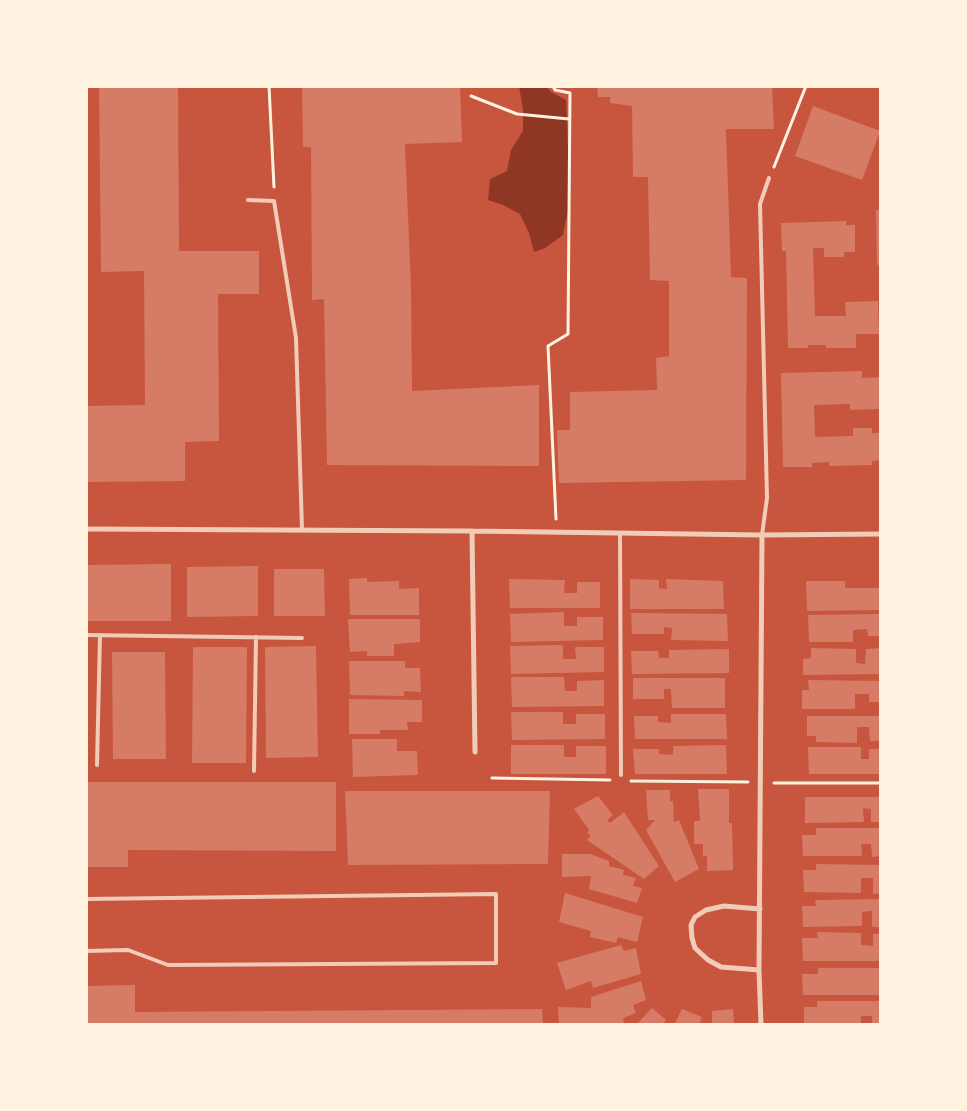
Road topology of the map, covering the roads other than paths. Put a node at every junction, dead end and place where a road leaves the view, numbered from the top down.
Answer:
1 (769, 178) road end
2 (248, 200) dead end
3 (86, 529) edge
4 (302, 530) junction
5 (472, 531) junction
6 (620, 533) junction
7 (881, 534) edge
8 (762, 535) junction
9 (86, 635) edge
10 (100, 636) junction
11 (256, 637) junction
12 (302, 638) dead end
13 (475, 752) dead end
14 (97, 765) dead end
15 (254, 771) dead end
16 (621, 775) dead end
17 (86, 898) edge
18 (760, 909) junction
19 (86, 951) edge
20 (760, 970) junction
21 (761, 1025) edge

1 - 8 lane
2 - 4 lane
3 - 4 street
4 - 5 street
5 - 6 street
5 - 13 street
6 - 8 street
6 - 16 lane
7 - 8 street
8 - 18 street
9 - 10 lane
10 - 11 lane
10 - 14 lane
11 - 12 lane
11 - 15 lane
17 - 19 lane
18 - 20 street
18 - 20 street
20 - 21 street

